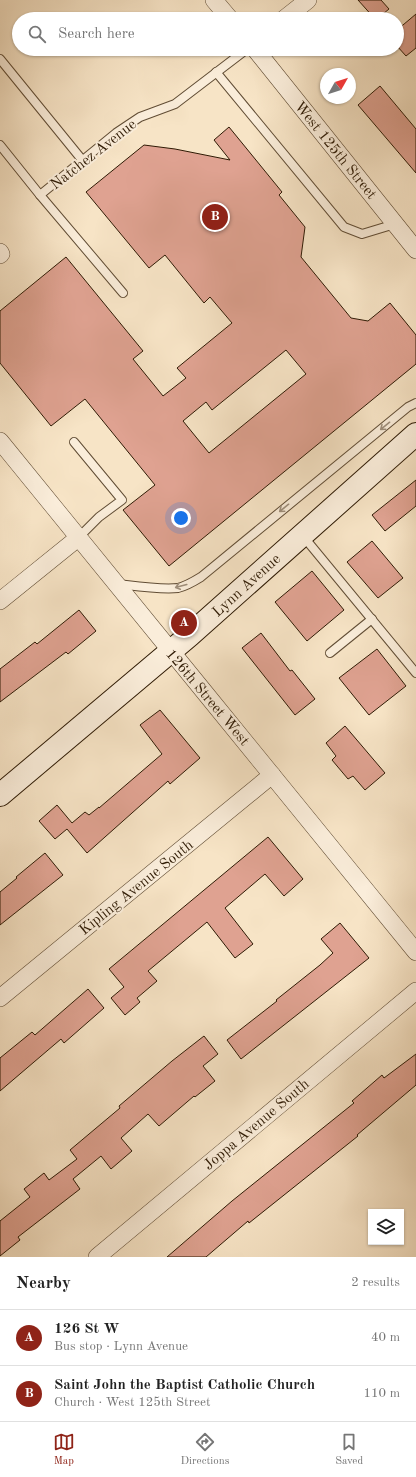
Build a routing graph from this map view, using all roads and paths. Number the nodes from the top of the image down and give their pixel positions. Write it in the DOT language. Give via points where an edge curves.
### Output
graph roads {
  1 [pos="214,0"];
  2 [pos="308,0"];
  3 [pos="224,12"];
  4 [pos="293,12"];
  5 [pos="237,56"];
  6 [pos="261,56"];
  7 [pos="0,59"];
  8 [pos="216,72"];
  9 [pos="0,145"];
  10 [pos="83,161"];
  11 [pos="40,195"];
  12 [pos="395,224"];
  13 [pos="416,250"];
  14 [pos="123,293"];
  15 [pos="416,403"];
  16 [pos="416,434"];
  17 [pos="0,441"];
  18 [pos="74,442"];
  19 [pos="302,535"];
  20 [pos="78,538"];
  21 [pos="115,584"];
  22 [pos="0,602"];
  23 [pos="372,619"];
  24 [pos="169,651"];
  25 [pos="330,653"];
  26 [pos="416,673"];
  27 [pos="272,775"];
  28 [pos="0,795"];
  29 [pos="416,952"];
  30 [pos="416,991"];
  31 [pos="0,998"];
  32 [pos="97,1257"];
  1 -- 3 [label="street"];
  2 -- 4 [label="street"];
  5 -- 8 [label="lane, Natchez Avenue"];
  6 -- 12 [label="street, West 125th Street"];
  7 -- 10 [label="lane"];
  8 -- 10 [label="lane, Natchez Avenue" via="175,104 140,117 116,133"];
  8 -- 12 [label="lane" via="344,227 362,234"];
  9 -- 11 [label="lane"];
  10 -- 11 [label="lane, Natchez Avenue"];
  11 -- 14 [label="lane"];
  12 -- 13 [label="street, West 125th Street"];
  15 -- 21 [label="lane, one-way" via="193,582 173,588"];
  16 -- 19 [label="main road, Lynn Avenue"];
  17 -- 20 [label="street, 126th Street West"];
  18 -- 20 [label="lane" via="122,500"];
  19 -- 23 [label="lane"];
  19 -- 24 [label="main road, Lynn Avenue"];
  20 -- 21 [label="street, 126th Street West"];
  20 -- 22 [label="street"];
  21 -- 24 [label="street, 126th Street West"];
  23 -- 25 [label="lane"];
  23 -- 26 [label="lane"];
  24 -- 27 [label="street, 126th Street West"];
  24 -- 28 [label="main road, Lynn Avenue"];
  27 -- 29 [label="street, 126th Street West"];
  27 -- 31 [label="street, Kipling Avenue South"];
  30 -- 32 [label="street, Joppa Avenue South"];
}
